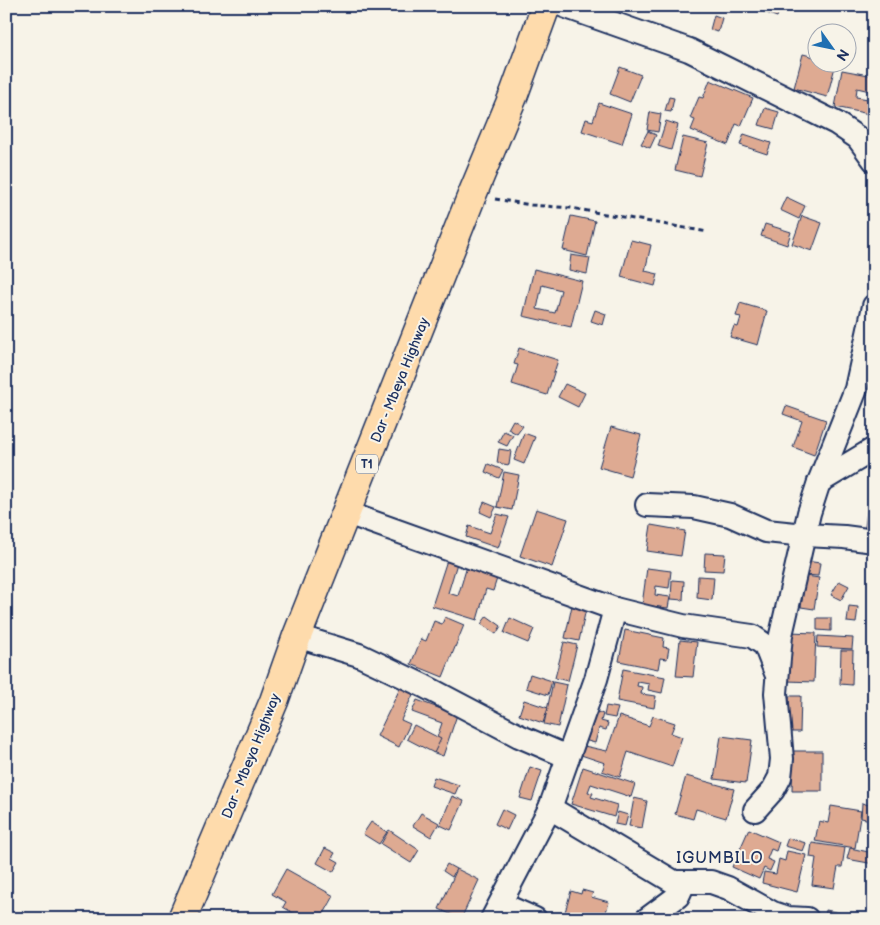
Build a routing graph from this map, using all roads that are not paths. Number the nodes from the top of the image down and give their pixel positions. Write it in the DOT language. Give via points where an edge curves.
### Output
graph roads {
  1 [pos="546,6"];
  2 [pos="564,6"];
  3 [pos="871,147"];
  4 [pos="874,306"];
  5 [pos="874,449"];
  6 [pos="819,482"];
  7 [pos="646,505"];
  8 [pos="347,513"];
  9 [pos="805,536"];
  10 [pos="874,542"];
  11 [pos="615,609"];
  12 [pos="297,636"];
  13 [pos="777,676"];
  14 [pos="568,757"];
  15 [pos="550,808"];
  16 [pos="755,810"];
  17 [pos="684,883"];
  18 [pos="496,911"];
  19 [pos="182,919"];
  20 [pos="535,919"];
  21 [pos="647,919"];
  22 [pos="808,919"];
  1 -- 8 [label="highway, Dar - Mbeya Highway / T1"];
  2 -- 3 [label="street" via="689,50 836,123"];
  4 -- 6 [label="street" via="856,390"];
  5 -- 6 [label="street"];
  6 -- 9 [label="street"];
  7 -- 9 [label="street" via="694,507 730,515 766,531"];
  8 -- 11 [label="street"];
  8 -- 12 [label="highway, Dar - Mbeya Highway / T1"];
  9 -- 10 [label="street" via="821,534"];
  9 -- 13 [label="street" via="781,635"];
  11 -- 13 [label="street" via="683,626 752,636 765,645"];
  11 -- 14 [label="street" via="596,679"];
  12 -- 14 [label="street" via="358,655 519,736"];
  12 -- 19 [label="highway, Dar - Mbeya Highway / T1" via="274,701"];
  13 -- 16 [label="street" via="782,759 780,777"];
  14 -- 15 [label="street"];
  15 -- 17 [label="street" via="661,876"];
  15 -- 18 [label="street"];
  17 -- 21 [label="street" via="678,896"];
  17 -- 22 [label="street" via="712,882 773,913"];
  18 -- 20 [label="street"];
}
